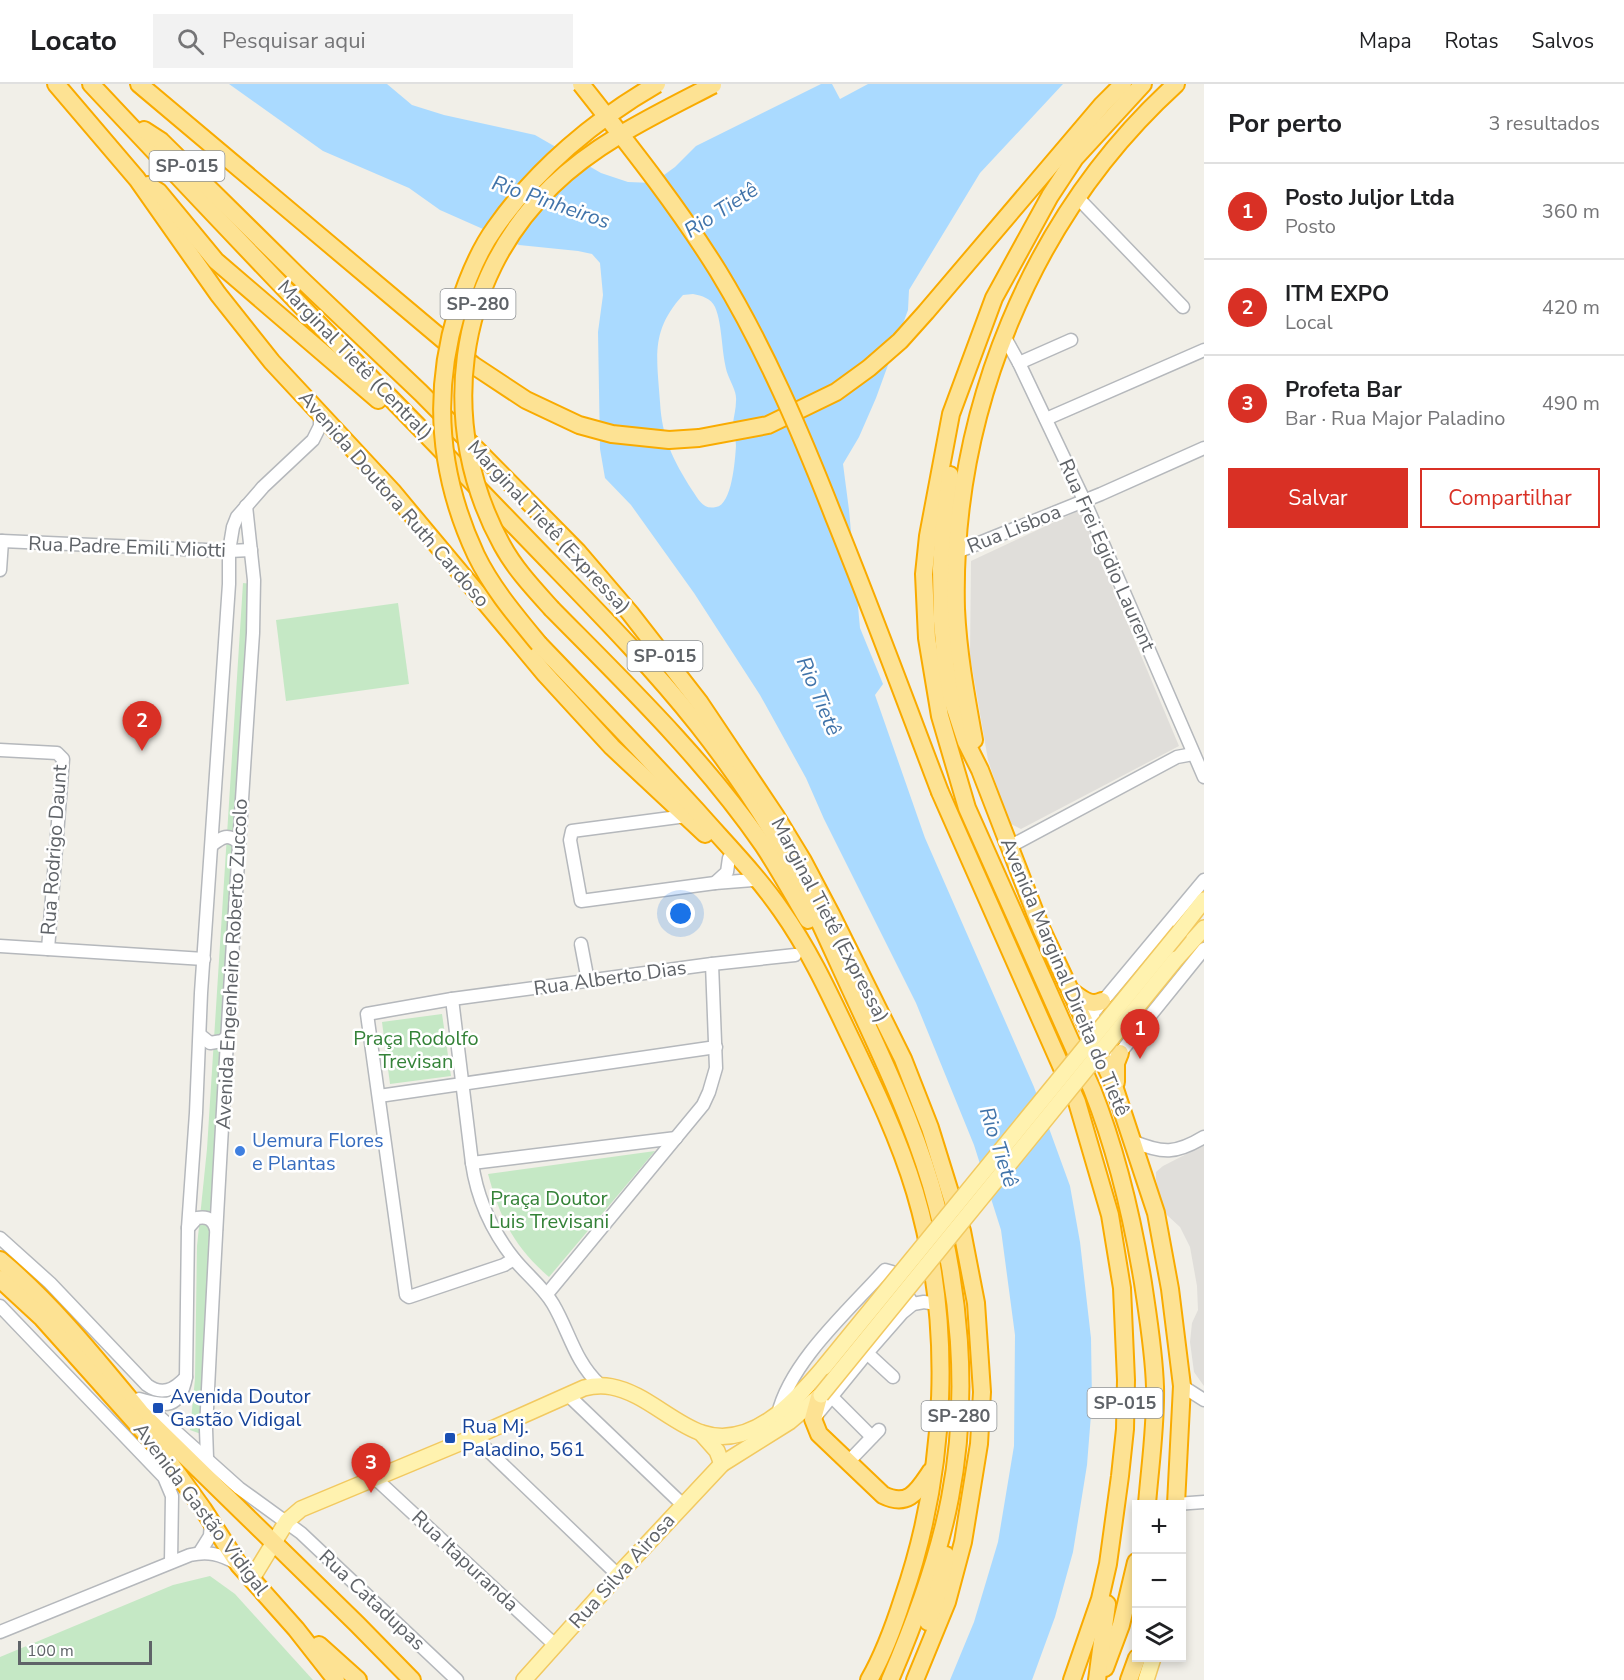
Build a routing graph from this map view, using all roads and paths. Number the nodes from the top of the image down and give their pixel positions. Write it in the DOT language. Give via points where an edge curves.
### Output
graph roads {
  1 [pos="56,84"];
  2 [pos="91,84"];
  3 [pos="139,84"];
  4 [pos="581,84"];
  5 [pos="657,84"];
  6 [pos="714,84"];
  7 [pos="1123,84"];
  8 [pos="1143,84"];
  9 [pos="1176,84"];
  10 [pos="128,122"];
  11 [pos="137,179"];
  12 [pos="1077,197"];
  13 [pos="1183,306"];
  14 [pos="1004,336"];
  15 [pos="1071,340"];
  16 [pos="1204,350"];
  17 [pos="1019,363"];
  18 [pos="968,371"];
  19 [pos="320,413"];
  20 [pos="1046,419"];
  21 [pos="343,437"];
  22 [pos="1204,448"];
  23 [pos="304,450"];
  24 [pos="1084,500"];
  25 [pos="246,506"];
  26 [pos="1,541"];
  27 [pos="536,548"];
  28 [pos="252,550"];
  29 [pos="229,551"];
  30 [pos="957,552"];
  31 [pos="0,570"];
  32 [pos="254,580"];
  33 [pos="229,584"];
  34 [pos="552,609"];
  35 [pos="0,750"];
  36 [pos="1193,754"];
  37 [pos="980,770"];
  38 [pos="1204,777"];
  39 [pos="659,791"];
  40 [pos="686,816"];
  41 [pos="653,819"];
  42 [pos="239,843"];
  43 [pos="212,845"];
  44 [pos="1009,847"];
  45 [pos="729,858"];
  46 [pos="1204,880"];
  47 [pos="715,883"];
  48 [pos="758,883"];
  49 [pos="1204,900"];
  50 [pos="1204,928"];
  51 [pos="581,944"];
  52 [pos="0,946"];
  53 [pos="831,948"];
  54 [pos="1204,949"];
  55 [pos="48,950"];
  56 [pos="795,956"];
  57 [pos="204,959"];
  58 [pos="712,964"];
  59 [pos="588,981"];
  60 [pos="1071,991"];
  61 [pos="452,999"];
  62 [pos="1102,1001"];
  63 [pos="200,1035"];
  64 [pos="227,1037"];
  65 [pos="716,1047"];
  66 [pos="1120,1053"];
  67 [pos="463,1083"];
  68 [pos="1117,1092"];
  69 [pos="379,1096"];
  70 [pos="1204,1137"];
  71 [pos="676,1138"];
  72 [pos="1132,1141"];
  73 [pos="472,1163"];
  74 [pos="188,1228"];
  75 [pos="216,1229"];
  76 [pos="0,1238"];
  77 [pos="514,1259"];
  78 [pos="0,1260"];
  79 [pos="0,1279"];
  80 [pos="547,1294"];
  81 [pos="913,1304"];
  82 [pos="936,1304"];
  83 [pos="0,1306"];
  84 [pos="957,1334"];
  85 [pos="867,1353"];
  86 [pos="186,1377"];
  87 [pos="893,1377"];
  88 [pos="111,1381"];
  89 [pos="590,1382"];
  90 [pos="1182,1386"];
  91 [pos="568,1395"];
  92 [pos="824,1396"];
  93 [pos="140,1399"];
  94 [pos="1204,1400"];
  95 [pos="778,1414"];
  96 [pos="813,1419"];
  97 [pos="701,1433"];
  98 [pos="474,1437"];
  99 [pos="765,1437"];
  100 [pos="853,1457"];
  101 [pos="207,1458"];
  102 [pos="722,1464"];
  103 [pos="934,1468"];
  104 [pos="376,1479"];
  105 [pos="1117,1495"];
  106 [pos="950,1498"];
  107 [pos="1147,1500"];
  108 [pos="1176,1500"];
  109 [pos="1204,1502"];
  110 [pos="1186,1503"];
  111 [pos="683,1505"];
  112 [pos="287,1521"];
  113 [pos="211,1522"];
  114 [pos="172,1540"];
  115 [pos="275,1544"];
  116 [pos="195,1553"];
  117 [pos="171,1562"];
  118 [pos="239,1564"];
  119 [pos="618,1575"];
  120 [pos="251,1580"];
  121 [pos="1132,1581"];
  122 [pos="296,1629"];
  123 [pos="0,1632"];
  124 [pos="555,1645"];
  125 [pos="924,1660"];
  126 [pos="1136,1662"];
  127 [pos="1152,1662"];
  128 [pos="877,1672"];
  129 [pos="336,1680"];
  130 [pos="358,1680"];
  131 [pos="412,1680"];
  132 [pos="457,1680"];
  133 [pos="524,1680"];
  134 [pos="869,1680"];
  135 [pos="890,1680"];
  136 [pos="915,1680"];
  137 [pos="1072,1680"];
  138 [pos="1098,1680"];
  139 [pos="1129,1680"];
  140 [pos="1146,1680"];
  1 -- 11 [label="highway, Avenida Doutora Ruth Cardoso"];
  2 -- 10 [label="highway, Marginal Tietê (Expressa) / SP-015"];
  3 -- 7 [label="highway" via="473,365 526,400 579,425 612,434 669,440 731,434 768,424 836,392 869,368 926,312"];
  4 -- 105 [label="highway, SP-015, bridge" via="686,223 718,272 774,377 806,446 940,792 1084,1123 1110,1215 1122,1288 1125,1429"];
  5 -- 48 [label="highway, bridge" via="627,102 555,159 513,204 479,255 465,285 443,368 441,401 446,461 458,508 477,556 497,591 539,644 751,869"];
  6 -- 34 [label="highway, SP-280, bridge" via="609,142 550,187 496,258 481,294 463,367 462,406 469,456 502,544"];
  8 -- 18 [label="highway" via="1075,158 1050,196 994,298"];
  9 -- 12 [label="highway" via="1108,154"];
  10 -- 27 [label="highway, Marginal Tietê (Central)"];
  10 -- 125 [label="highway, Marginal Tietê (Expressa) / SP-015" via="161,141 421,393 577,551 700,703 803,861 903,1059 930,1128 962,1231 976,1303 982,1400 979,1444 956,1572"];
  11 -- 19 [label="highway, Avenida Doutora Ruth Cardoso" via="242,326"];
  11 -- 27 [label="highway" via="159,192 216,261 430,446 519,543"];
  12 -- 13 [label="street"];
  12 -- 14 [label="highway" via="1034,269"];
  14 -- 17 [label="street, Rua Frei Egidio Laurent"];
  14 -- 30 [label="highway" via="973,441"];
  15 -- 17 [label="street"];
  16 -- 20 [label="street"];
  17 -- 20 [label="street, Rua Frei Egidio Laurent"];
  18 -- 37 [label="highway" via="947,494 942,621 951,696"];
  18 -- 107 [label="highway" via="947,432 924,574 927,638 939,716 967,808 1106,1124 1124,1184 1146,1298 1155,1387"];
  19 -- 21 [label="highway, Avenida Doutora Ruth Cardoso"];
  19 -- 23 [label="street, Avenida Engenheiro Roberto Zuccolo" via="318,432"];
  20 -- 24 [label="street, Rua Frei Egidio Laurent"];
  21 -- 23 [label="street, Avenida Engenheiro Roberto Zuccolo" via="328,436"];
  21 -- 39 [label="highway, Avenida Doutora Ruth Cardoso" via="521,647 612,747"];
  22 -- 24 [label="street, Rua Lisboa"];
  23 -- 25 [label="street, Avenida Engenheiro Roberto Zuccolo"];
  24 -- 30 [label="street, Rua Lisboa"];
  24 -- 36 [label="street, Rua Frei Egidio Laurent"];
  25 -- 28 [label="street, Avenida Engenheiro Roberto Zuccolo"];
  25 -- 29 [label="street, Avenida Engenheiro Roberto Zuccolo" via="233,527"];
  26 -- 29 [label="street, Rua Padre Emili Miotti"];
  26 -- 31 [label="street"];
  27 -- 53 [label="highway, Marginal Tietê (Central)" via="637,655 722,758 792,867"];
  28 -- 29 [label="street, Rua Padre Emili Miotti"];
  28 -- 32 [label="street, Avenida Engenheiro Roberto Zuccolo"];
  29 -- 33 [label="street, Avenida Engenheiro Roberto Zuccolo"];
  30 -- 37 [label="highway" via="960,657"];
  32 -- 33 [label="street" via="238,577"];
  32 -- 42 [label="street, Avenida Engenheiro Roberto Zuccolo"];
  33 -- 43 [label="street, Avenida Engenheiro Roberto Zuccolo"];
  34 -- 53 [label="highway, SP-015" via="721,789 763,846 814,930"];
  35 -- 55 [label="street, Rua Rodrigo Daunt" via="57,753 63,759"];
  36 -- 38 [label="street, Rua Frei Egidio Laurent"];
  36 -- 44 [label="street" via="1177,757"];
  37 -- 44 [label="highway, Avenida Marginal Direita do Tietê"];
  39 -- 40 [label="highway, Avenida Doutora Ruth Cardoso"];
  39 -- 41 [label="street" via="659,808"];
  40 -- 41 [label="street"];
  40 -- 45 [label="highway, Avenida Doutora Ruth Cardoso"];
  41 -- 47 [label="street" via="570,832 582,902"];
  42 -- 43 [label="street" via="227,836"];
  42 -- 64 [label="street, Avenida Engenheiro Roberto Zuccolo"];
  43 -- 57 [label="street, Avenida Engenheiro Roberto Zuccolo"];
  44 -- 60 [label="highway, Avenida Marginal Direita do Tietê"];
  45 -- 47 [label="street" via="727,872"];
  45 -- 48 [label="highway, Avenida Doutora Ruth Cardoso"];
  46 -- 62 [label="street"];
  47 -- 48 [label="street"];
  48 -- 82 [label="highway" via="810,953 895,1133 923,1223"];
  49 -- 95 [label="main road, bridge" via="824,1367"];
  50 -- 92 [label="main road, bridge"];
  51 -- 59 [label="street"];
  52 -- 55 [label="street"];
  53 -- 84 [label="highway, Marginal Tietê (Central) / SP-015" via="889,1073 930,1180 948,1261"];
  54 -- 66 [label="street"];
  55 -- 57 [label="street"];
  56 -- 58 [label="street, Rua Alberto Dias"];
  57 -- 63 [label="street, Avenida Engenheiro Roberto Zuccolo"];
  58 -- 59 [label="street, Rua Alberto Dias"];
  58 -- 65 [label="street"];
  59 -- 61 [label="street, Rua Alberto Dias"];
  60 -- 62 [label="highway" via="1092,1004"];
  60 -- 68 [label="highway, Avenida Marginal Direita do Tietê"];
  61 -- 67 [label="street"];
  61 -- 69 [label="street, Rua Alberto Dias" via="368,1014"];
  62 -- 66 [label="street" via="1093,1013 1093,1023 1108,1047"];
  63 -- 64 [label="street" via="216,1043"];
  63 -- 74 [label="street, Avenida Engenheiro Roberto Zuccolo"];
  64 -- 75 [label="street, Avenida Engenheiro Roberto Zuccolo"];
  65 -- 67 [label="street"];
  65 -- 71 [label="street" via="716,1068 709,1092 693,1120"];
  66 -- 68 [label="highway" via="1116,1063"];
  67 -- 69 [label="street"];
  67 -- 73 [label="street"];
  68 -- 72 [label="highway, Avenida Marginal Direita do Tietê"];
  69 -- 77 [label="street" via="406,1295 427,1292"];
  70 -- 72 [label="street" via="1170,1151"];
  71 -- 73 [label="street"];
  71 -- 80 [label="street"];
  72 -- 90 [label="highway, Avenida Marginal Direita do Tietê" via="1156,1213"];
  73 -- 77 [label="street" via="481,1201"];
  74 -- 75 [label="street" via="203,1217 209,1218"];
  74 -- 86 [label="street, Avenida Engenheiro Roberto Zuccolo"];
  75 -- 101 [label="street, Avenida Engenheiro Roberto Zuccolo"];
  76 -- 86 [label="street, Avenida Gastão Vidigal" via="50,1282 147,1385 167,1390"];
  77 -- 80 [label="street"];
  78 -- 88 [label="highway" via="36,1293"];
  79 -- 88 [label="highway"];
  80 -- 89 [label="street"];
  81 -- 82 [label="street"];
  81 -- 85 [label="street"];
  81 -- 95 [label="street" via="892,1272 885,1270 805,1360 785,1390"];
  82 -- 103 [label="highway" via="940,1370"];
  83 -- 114 [label="street, Avenida Gastão Vidigal" via="164,1477 172,1496"];
  84 -- 106 [label="highway, SP-280" via="961,1375"];
  85 -- 87 [label="street"];
  85 -- 92 [label="street"];
  86 -- 93 [label="street, Avenida Engenheiro Roberto Zuccolo" via="181,1396 171,1404"];
  88 -- 93 [label="street, Avenida Gastão Vidigal"];
  88 -- 113 [label="highway, Avenida Gastão Vidigal"];
  88 -- 115 [label="highway, Avenida Gastão Vidigal"];
  89 -- 91 [label="main road"];
  89 -- 97 [label="main road" via="624,1390"];
  90 -- 94 [label="street"];
  90 -- 108 [label="highway, Avenida Marginal Direita do Tietê"];
  91 -- 98 [label="main road"];
  91 -- 111 [label="street"];
  92 -- 96 [label="highway"];
  92 -- 99 [label="main road"];
  92 -- 100 [label="street" via="875,1434"];
  93 -- 101 [label="street, Avenida Gastão Vidigal"];
  95 -- 97 [label="main road" via="731,1436"];
  96 -- 99 [label="main road"];
  96 -- 103 [label="highway" via="823,1440 889,1498 912,1496"];
  97 -- 102 [label="main road" via="717,1451"];
  98 -- 104 [label="main road"];
  98 -- 119 [label="street"];
  99 -- 102 [label="main road, Rua Silva Airosa"];
  101 -- 112 [label="street, Avenida Gastão Vidigal" via="254,1500"];
  102 -- 111 [label="main road, Rua Silva Airosa"];
  103 -- 128 [label="highway" via="917,1554"];
  104 -- 112 [label="main road" via="311,1504"];
  104 -- 124 [label="street, Rua Itapuranda"];
  105 -- 137 [label="highway, SP-015" via="1100,1599"];
  105 -- 138 [label="highway" via="1120,1523"];
  106 -- 125 [label="highway" via="954,1522 924,1635"];
  106 -- 135 [label="highway" via="923,1597"];
  109 -- 110 [label="street"];
  111 -- 119 [label="main road, Rua Silva Airosa"];
  112 -- 115 [label="main road"];
  112 -- 132 [label="street, Rua Catadupas"];
  113 -- 116 [label="street" via="210,1536"];
  113 -- 118 [label="highway, Avenida Gastão Vidigal"];
  114 -- 116 [label="street, Avenida Gastão Vidigal"];
  114 -- 117 [label="street, Avenida Gastão Vidigal"];
  115 -- 120 [label="main road"];
  115 -- 131 [label="highway"];
  116 -- 117 [label="street"];
  116 -- 118 [label="street" via="223,1556"];
  117 -- 123 [label="street"];
  118 -- 120 [label="highway, Avenida Gastão Vidigal"];
  119 -- 124 [label="main road, Rua Silva Airosa"];
  120 -- 122 [label="highway, Avenida Gastão Vidigal"];
  121 -- 138 [label="highway" via="1121,1624"];
  122 -- 129 [label="highway"];
  122 -- 130 [label="highway"];
  124 -- 133 [label="main road, Rua Silva Airosa"];
  125 -- 136 [label="highway, SP-015"];
  126 -- 139 [label="highway"];
  127 -- 140 [label="main road"];
  128 -- 134 [label="highway"];
}
